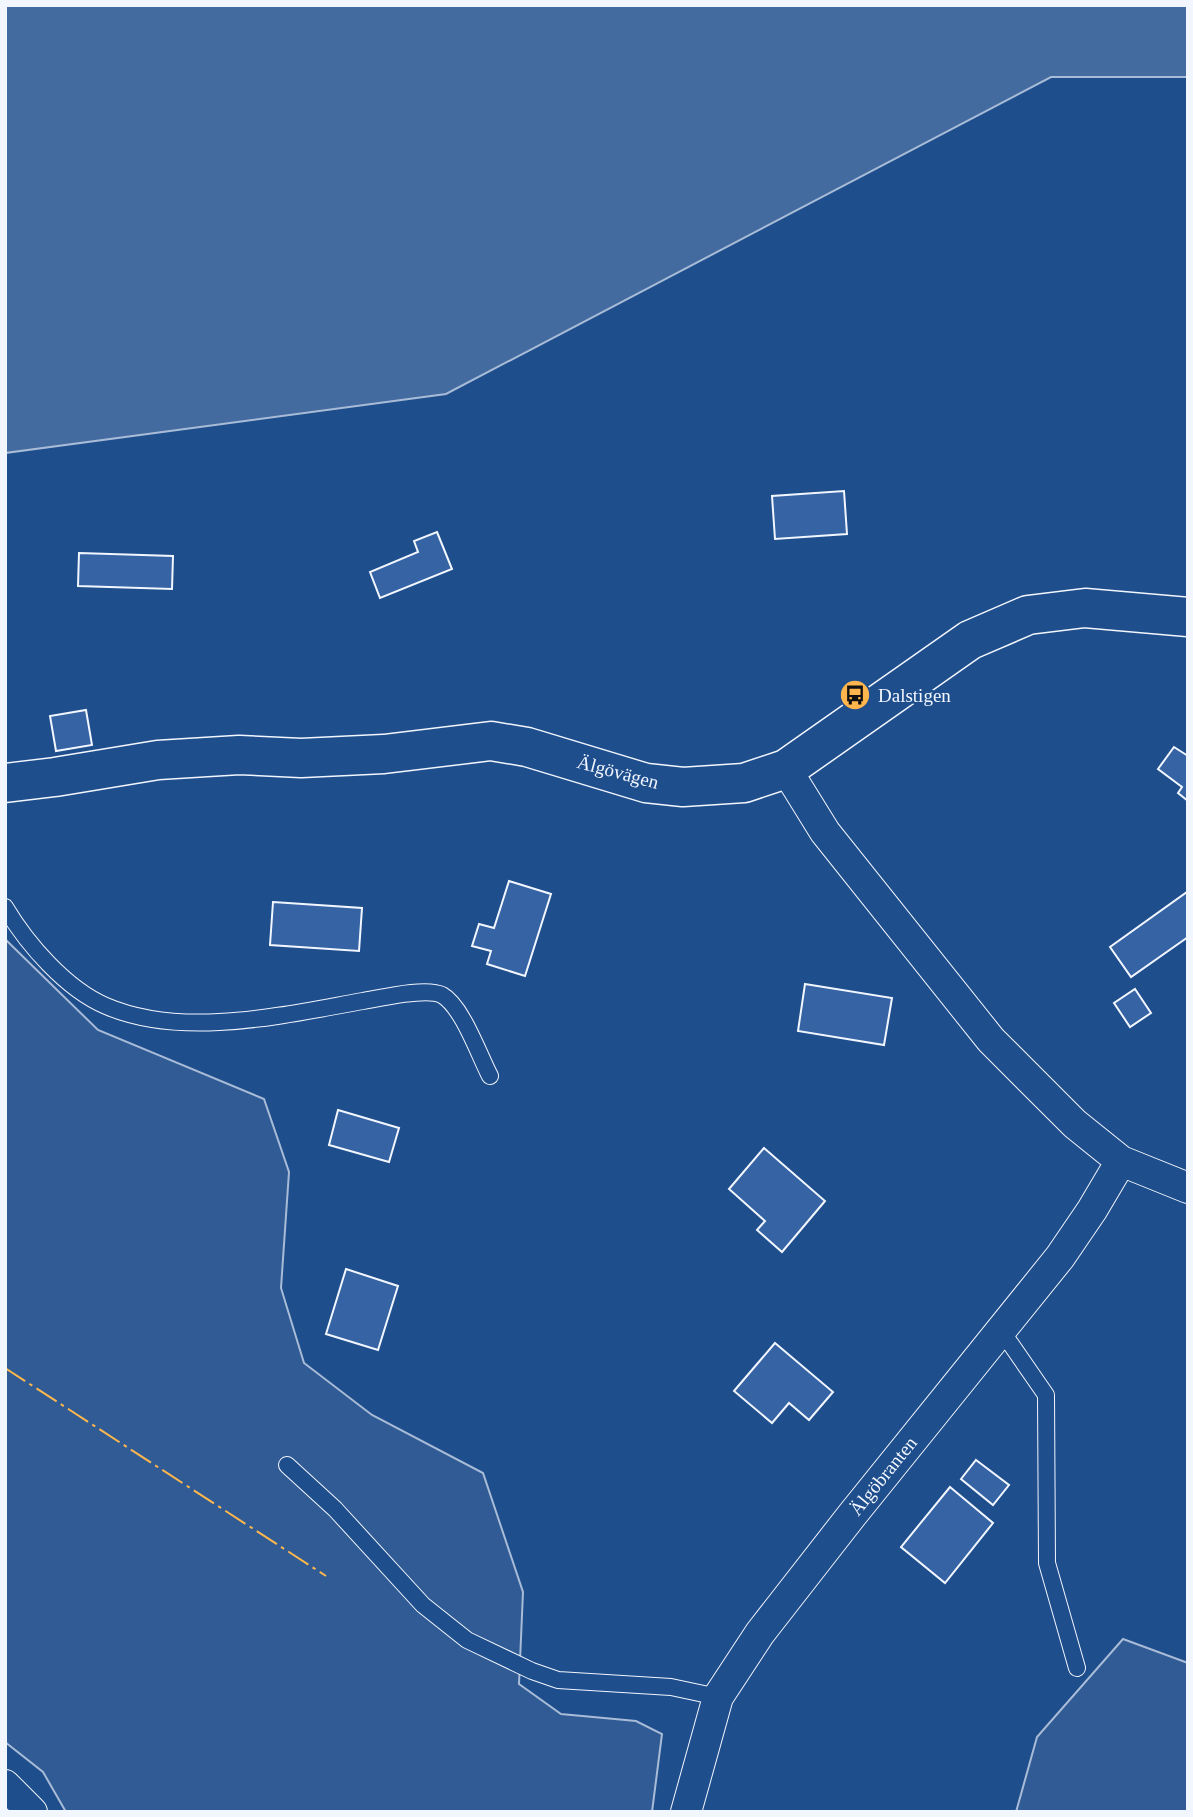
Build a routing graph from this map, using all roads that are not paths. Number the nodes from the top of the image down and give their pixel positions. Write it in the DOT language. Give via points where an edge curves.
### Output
graph roads {
  1 [pos="1188,617"];
  2 [pos="786,769"];
  3 [pos="5,783"];
  4 [pos="5,907"];
  5 [pos="490,1076"];
  6 [pos="1121,1161"];
  7 [pos="1188,1188"];
  8 [pos="1001,1330"];
  9 [pos="287,1465"];
  10 [pos="1077,1668"];
  11 [pos="718,1697"];
  12 [pos="5,1785"];
  13 [pos="32,1812"];
  14 [pos="686,1812"];
  1 -- 2 [label="street, Älgövägen" via="1085,608 1028,615 970,640"];
  2 -- 3 [label="street, Älgövägen" via="744,783 682,787 646,783 527,747 491,741 356,755 158,760"];
  2 -- 6 [label="street" via="825,832 991,1040 1075,1124"];
  4 -- 5 [label="lane" via="26,938 75,988 106,1006 141,1016 206,1023 389,996 440,994 454,1005"];
  6 -- 7 [label="street"];
  6 -- 8 [label="street, Älgöbranten" via="1060,1257"];
  8 -- 10 [label="lane" via="1046,1395 1046,1563"];
  8 -- 11 [label="street, Älgöbranten" via="768,1622"];
  9 -- 11 [label="lane" via="335,1509 423,1605 467,1640 558,1680 671,1687"];
  11 -- 14 [label="street, Älgöbranten"];
  12 -- 13 [label="street"];
}
